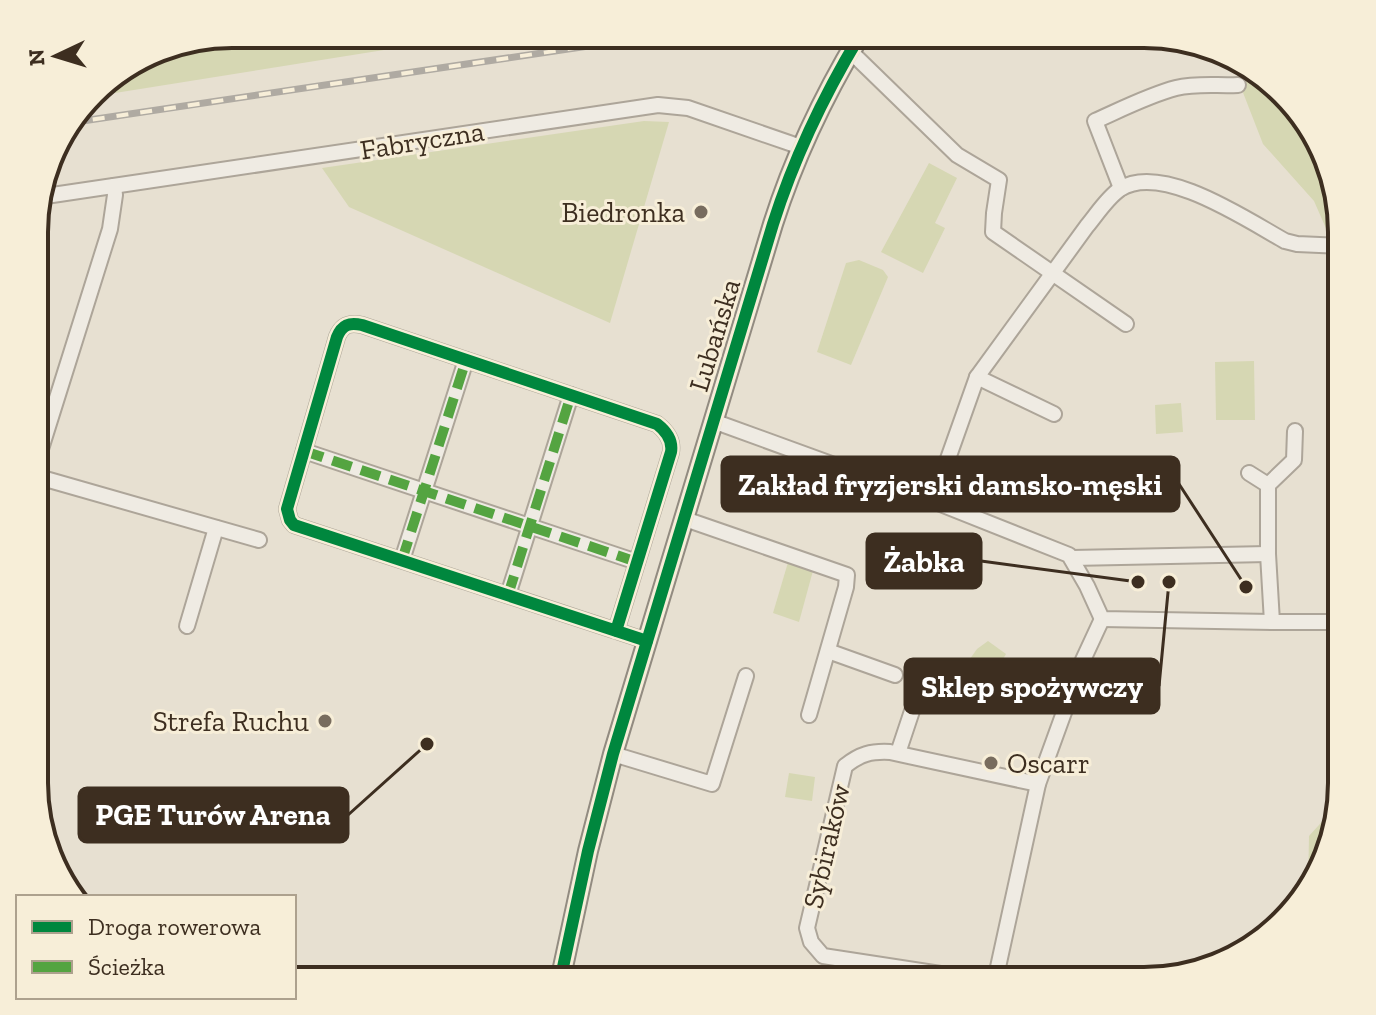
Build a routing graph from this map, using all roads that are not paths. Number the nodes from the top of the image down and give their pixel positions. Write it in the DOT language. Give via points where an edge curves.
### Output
graph roads {
  1 [pos="852,48"];
  2 [pos="858,48"];
  3 [pos="1238,85"];
  4 [pos="801,147"];
  5 [pos="114,186"];
  6 [pos="1121,188"];
  7 [pos="52,195"];
  8 [pos="1328,245"];
  9 [pos="1053,272"];
  10 [pos="1126,324"];
  11 [pos="466,360"];
  12 [pos="977,377"];
  13 [pos="571,395"];
  14 [pos="1054,414"];
  15 [pos="713,421"];
  16 [pos="48,427"];
  17 [pos="1295,431"];
  18 [pos="304,451"];
  19 [pos="1249,473"];
  20 [pos="48,480"];
  21 [pos="1268,485"];
  22 [pos="424,492"];
  23 [pos="933,501"];
  24 [pos="685,519"];
  25 [pos="529,527"];
  26 [pos="216,528"];
  27 [pos="259,540"];
  28 [pos="1268,554"];
  29 [pos="1072,558"];
  30 [pos="402,560"];
  31 [pos="637,562"];
  32 [pos="508,595"];
  33 [pos="1102,619"];
  34 [pos="1272,622"];
  35 [pos="1328,622"];
  36 [pos="187,626"];
  37 [pos="616,631"];
  38 [pos="647,641"];
  39 [pos="828,651"];
  40 [pos="895,675"];
  41 [pos="746,676"];
  42 [pos="918,693"];
  43 [pos="809,715"];
  44 [pos="898,753"];
  45 [pos="613,754"];
  46 [pos="1038,784"];
  47 [pos="563,967"];
  48 [pos="895,967"];
  49 [pos="998,967"];
  1 -- 4 [label="main road, Lubańska"];
  2 -- 9 [label="street" via="957,155 999,180 993,232"];
  3 -- 6 [label="street" via="1174,88 1095,121"];
  4 -- 5 [label="street, Fabryczna" via="688,108 658,105"];
  4 -- 15 [label="main road, Lubańska"];
  5 -- 7 [label="street, Fabryczna"];
  5 -- 16 [label="street" via="110,229"];
  6 -- 8 [label="street" via="1147,182 1174,185 1285,241"];
  6 -- 9 [label="street"];
  9 -- 10 [label="street"];
  9 -- 12 [label="street"];
  11 -- 13 [label="street"];
  11 -- 18 [label="street" via="350,323 337,337"];
  11 -- 22 [label="street"];
  12 -- 14 [label="street"];
  12 -- 23 [label="street"];
  13 -- 25 [label="street"];
  13 -- 31 [label="street" via="657,424 669,437 671,452"];
  15 -- 23 [label="street"];
  15 -- 24 [label="main road, Lubańska"];
  17 -- 21 [label="street" via="1294,460"];
  18 -- 22 [label="street"];
  18 -- 30 [label="street" via="287,509 290,520"];
  19 -- 21 [label="street"];
  20 -- 26 [label="street"];
  21 -- 28 [label="street"];
  22 -- 25 [label="street"];
  22 -- 30 [label="street"];
  23 -- 29 [label="street"];
  24 -- 38 [label="main road, Lubańska"];
  24 -- 39 [label="street" via="847,575"];
  25 -- 31 [label="street"];
  25 -- 32 [label="street"];
  26 -- 27 [label="street"];
  26 -- 36 [label="street"];
  28 -- 29 [label="street"];
  28 -- 34 [label="street"];
  29 -- 33 [label="street"];
  30 -- 32 [label="street"];
  31 -- 37 [label="street"];
  32 -- 37 [label="street"];
  33 -- 34 [label="street"];
  33 -- 46 [label="street"];
  34 -- 35 [label="street"];
  37 -- 38 [label="street"];
  38 -- 45 [label="main road, Lubańska"];
  39 -- 40 [label="street"];
  39 -- 43 [label="street"];
  41 -- 45 [label="street" via="712,784"];
  42 -- 44 [label="street"];
  44 -- 46 [label="street, Sybiraków"];
  44 -- 48 [label="street, Sybiraków" via="865,753 845,766 807,928 823,956"];
  45 -- 47 [label="main road, Lubańska"];
  46 -- 49 [label="street"];
}
